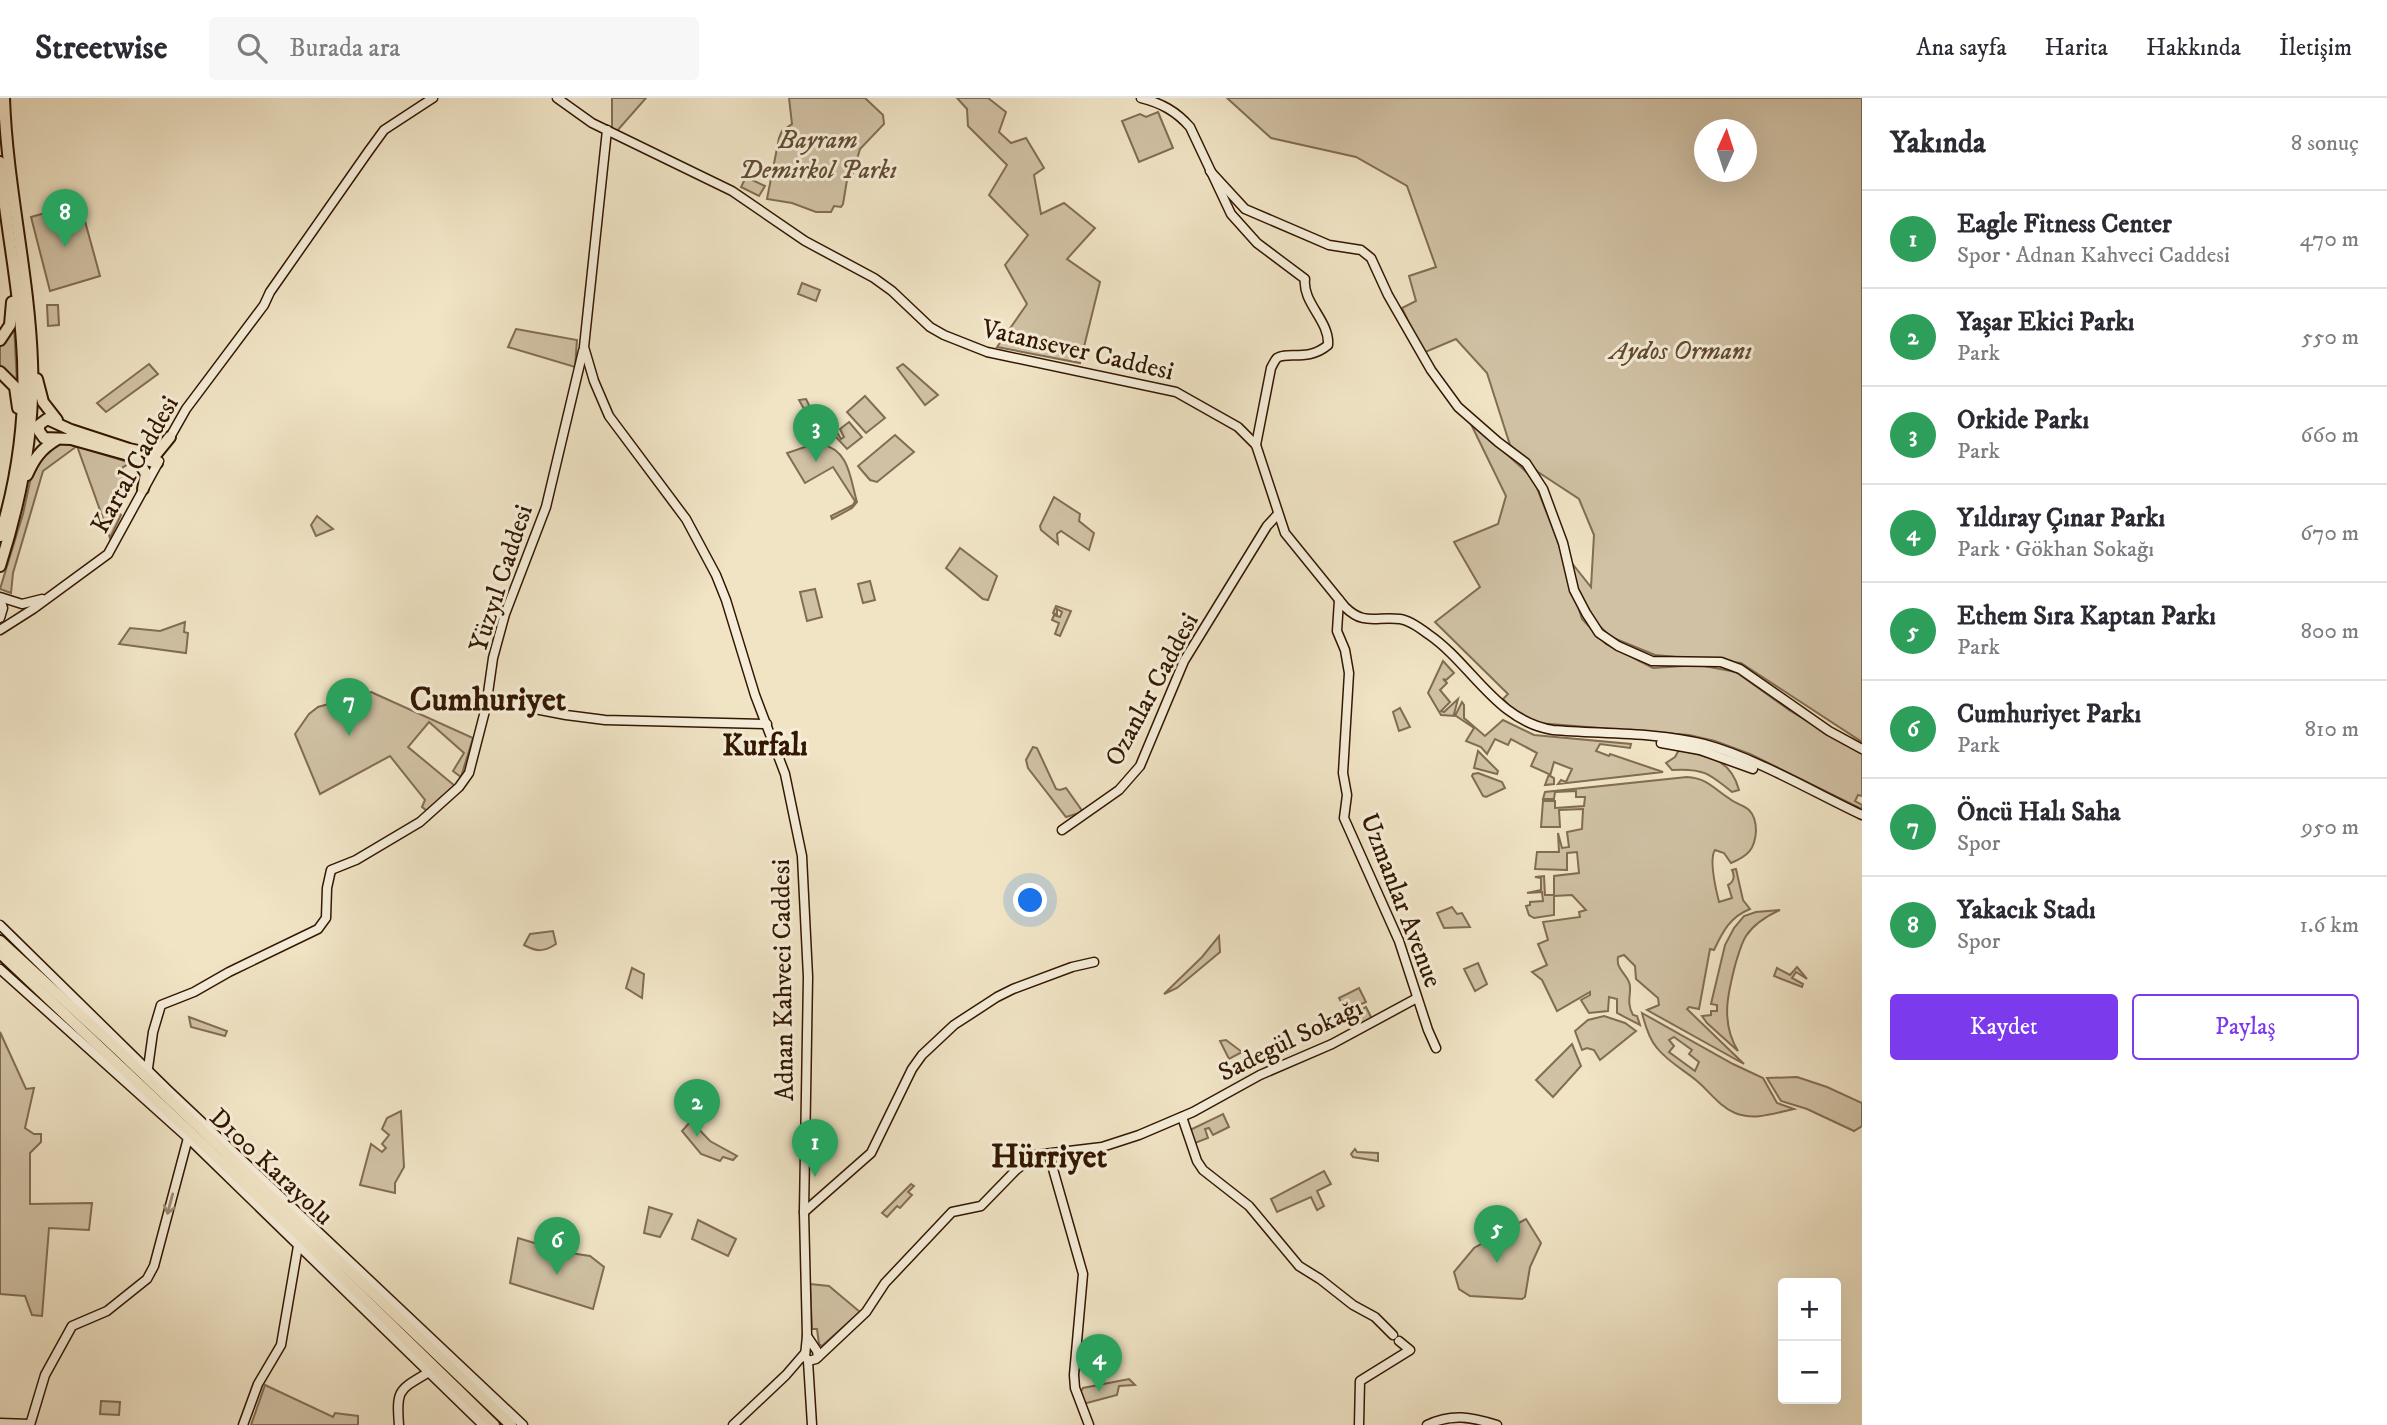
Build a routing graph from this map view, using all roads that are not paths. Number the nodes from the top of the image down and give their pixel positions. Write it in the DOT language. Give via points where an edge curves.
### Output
graph roads {
  1 [pos="4,98"];
  2 [pos="433,98"];
  3 [pos="557,98"];
  4 [pos="1141,98"];
  5 [pos="607,130"];
  6 [pos="0,162"];
  7 [pos="1,171"];
  8 [pos="1210,171"];
  9 [pos="15,214"];
  10 [pos="0,340"];
  11 [pos="584,347"];
  12 [pos="0,372"];
  13 [pos="66,434"];
  14 [pos="170,437"];
  15 [pos="1256,445"];
  16 [pos="124,455"];
  17 [pos="155,459"];
  18 [pos="143,489"];
  19 [pos="18,501"];
  20 [pos="1278,514"];
  21 [pos="0,536"];
  22 [pos="0,566"];
  23 [pos="48,597"];
  24 [pos="0,598"];
  25 [pos="1339,600"];
  26 [pos="0,618"];
  27 [pos="0,630"];
  28 [pos="488,700"];
  29 [pos="767,724"];
  30 [pos="1862,750"];
  31 [pos="1734,758"];
  32 [pos="1862,815"];
  33 [pos="1862,820"];
  34 [pos="1062,830"];
  35 [pos="0,926"];
  36 [pos="0,939"];
  37 [pos="0,953"];
  38 [pos="1094,962"];
  39 [pos="0,964"];
  40 [pos="0,970"];
  41 [pos="1417,998"];
  42 [pos="50,1002"];
  43 [pos="114,1046"];
  44 [pos="1436,1048"];
  45 [pos="148,1068"];
  46 [pos="168,1090"];
  47 [pos="167,1111"];
  48 [pos="1182,1117"];
  49 [pos="190,1141"];
  50 [pos="1049,1155"];
  51 [pos="804,1212"];
  52 [pos="298,1246"];
  53 [pos="811,1355"];
  54 [pos="467,1371"];
  55 [pos="429,1372"];
  56 [pos="494,1407"];
  57 [pos="0,1423"];
  58 [pos="30,1425"];
  59 [pos="243,1425"];
  60 [pos="399,1425"];
  61 [pos="483,1425"];
  62 [pos="494,1425"];
  63 [pos="511,1425"];
  64 [pos="523,1425"];
  65 [pos="733,1425"];
  66 [pos="812,1425"];
  67 [pos="1089,1425"];
  68 [pos="1359,1425"];
  69 [pos="1427,1425"];
  70 [pos="1497,1425"];
  1 -- 9 [label="highway"];
  2 -- 14 [label="street, Kartal Caddesi" via="384,130"];
  3 -- 5 [label="street, Vatansever Caddesi"];
  4 -- 8 [label="street" via="1162,105 1187,123"];
  5 -- 11 [label="street, Adnan Kahveci Caddesi"];
  5 -- 15 [label="street, Vatansever Caddesi" via="732,191 804,241 883,284 944,335 987,352 1176,392 1238,427"];
  6 -- 7 [label="highway"];
  7 -- 10 [label="highway" via="12,291 10,325"];
  7 -- 21 [label="highway" via="23,367 18,462"];
  8 -- 15 [label="street" via="1242,227 1305,279 1306,292 1328,335 1328,345 1316,354 1276,359"];
  8 -- 30 [label="street" via="1245,209 1329,245 1361,250 1371,258 1437,379 1458,407 1526,463 1542,489 1563,543 1574,590 1599,633 1652,661 1730,664"];
  9 -- 13 [label="highway" via="26,258 39,393"];
  9 -- 19 [label="highway" via="32,363 30,428"];
  11 -- 28 [label="street, Yüzyıl Caddesi" via="546,507 493,658"];
  11 -- 29 [label="street, Adnan Kahveci Caddesi" via="609,416 686,519 716,575"];
  12 -- 21 [label="highway" via="15,387 18,410"];
  13 -- 16 [label="highway"];
  13 -- 17 [label="highway"];
  13 -- 19 [label="highway" via="38,455"];
  14 -- 17 [label="highway"];
  15 -- 20 [label="street"];
  16 -- 17 [label="highway"];
  16 -- 18 [label="highway" via="145,469"];
  17 -- 18 [label="street, Kartal Caddesi"];
  18 -- 23 [label="street, Kartal Caddesi" via="109,552"];
  19 -- 22 [label="highway"];
  20 -- 25 [label="street" via="1291,542"];
  20 -- 34 [label="street, Ozanlar Caddesi" via="1184,661 1140,766 1119,790"];
  23 -- 24 [label="street" via="26,604"];
  23 -- 27 [label="street, Kartal Caddesi"];
  24 -- 26 [label="street"];
  25 -- 31 [label="street" via="1358,618 1407,621 1430,635 1510,714 1537,727 1681,740"];
  25 -- 41 [label="street, Uzmanlar Avenue" via="1337,631 1349,673 1345,818 1399,941"];
  28 -- 29 [label="street" via="605,720"];
  28 -- 45 [label="street, Yüzyıl Caddesi" via="469,773 459,787 421,822 331,870 326,918 318,929 161,1005"];
  29 -- 51 [label="street, Adnan Kahveci Caddesi" via="785,774 802,856 808,977"];
  31 -- 32 [label="street"];
  31 -- 33 [label="street"];
  35 -- 45 [label="street"];
  36 -- 43 [label="highway, D100 Karayolu"];
  37 -- 42 [label="highway, D100 Karayolu"];
  38 -- 51 [label="street" via="1013,989 954,1025 912,1069 871,1153"];
  39 -- 42 [label="highway"];
  40 -- 49 [label="street"];
  41 -- 44 [label="street, Uzmanlar Avenue"];
  41 -- 48 [label="street, Sadegül Sokağı"];
  42 -- 47 [label="highway, D100 Karayolu"];
  43 -- 46 [label="highway"];
  43 -- 56 [label="highway, D100 Karayolu"];
  45 -- 46 [label="street"];
  46 -- 54 [label="street"];
  47 -- 49 [label="highway"];
  47 -- 62 [label="highway, D100 Karayolu"];
  48 -- 50 [label="street, Sadegül Sokağı" via="1102,1147"];
  48 -- 68 [label="street" via="1203,1170 1249,1206 1299,1266 1375,1317 1410,1350 1360,1381"];
  49 -- 52 [label="street"];
  49 -- 58 [label="street, one-way" via="147,1279 107,1311 72,1326 45,1375"];
  50 -- 53 [label="street, Sadegül Sokağı" via="1035,1155 981,1206 952,1212 885,1283 866,1311 827,1348"];
  50 -- 67 [label="street" via="1083,1274 1074,1364 1075,1388"];
  51 -- 53 [label="street, Adnan Kahveci Caddesi"];
  52 -- 55 [label="street"];
  52 -- 59 [label="street" via="281,1345 258,1384"];
  53 -- 65 [label="street"];
  53 -- 66 [label="street"];
  54 -- 56 [label="highway"];
  54 -- 64 [label="street"];
  55 -- 60 [label="street" via="401,1389"];
  55 -- 61 [label="street"];
  56 -- 63 [label="highway, D100 Karayolu"];
  57 -- 58 [label="street"];
  69 -- 70 [label="street" via="1458,1416"];
}
